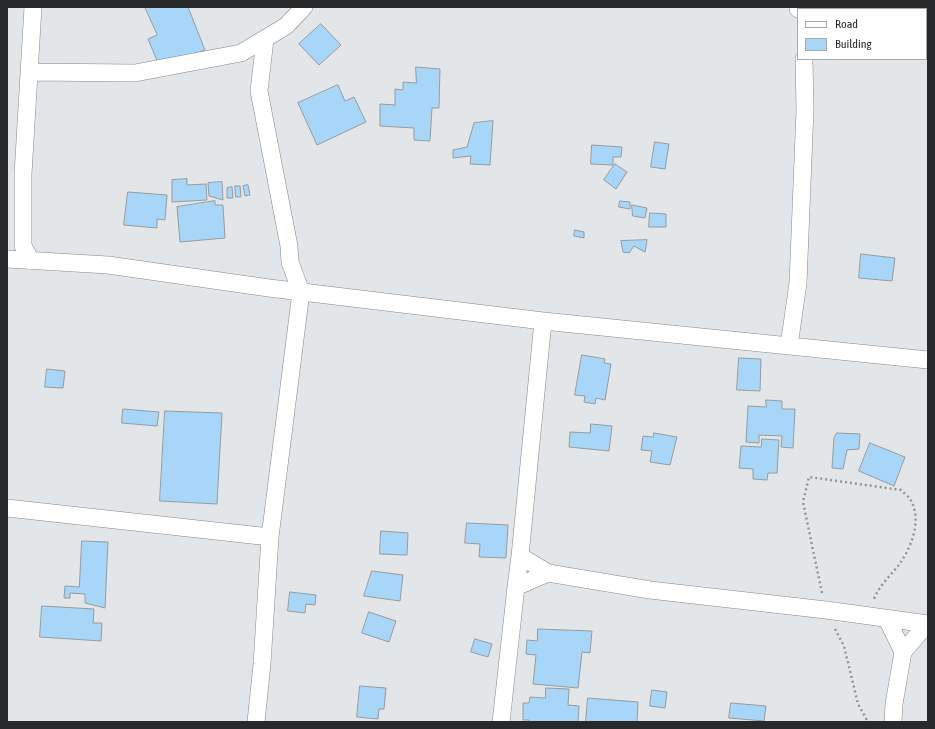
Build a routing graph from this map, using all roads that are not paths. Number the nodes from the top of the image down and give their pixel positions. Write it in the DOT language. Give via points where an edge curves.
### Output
graph roads {
  1 [pos="34,7"];
  2 [pos="304,7"];
  3 [pos="265,39"];
  4 [pos="804,60"];
  5 [pos="29,72"];
  6 [pos="7,258"];
  7 [pos="31,261"];
  8 [pos="290,262"];
  9 [pos="269,288"];
  10 [pos="301,292"];
  11 [pos="543,321"];
  12 [pos="789,346"];
  13 [pos="928,360"];
  14 [pos="7,508"];
  15 [pos="270,537"];
  16 [pos="520,556"];
  17 [pos="548,573"];
  18 [pos="516,587"];
  19 [pos="886,619"];
  20 [pos="927,624"];
  21 [pos="903,652"];
  22 [pos="256,722"];
  23 [pos="501,722"];
  24 [pos="893,722"];
  1 -- 5 [label="street"];
  2 -- 3 [label="street" via="286,26"];
  3 -- 5 [label="street" via="240,53 135,73"];
  3 -- 8 [label="street" via="259,91"];
  4 -- 12 [label="street" via="805,110 798,283"];
  5 -- 7 [label="street" via="23,174 23,246"];
  6 -- 7 [label="street"];
  7 -- 9 [label="street" via="108,265"];
  8 -- 9 [label="street"];
  8 -- 10 [label="street"];
  9 -- 10 [label="street"];
  10 -- 11 [label="street"];
  10 -- 15 [label="street"];
  11 -- 12 [label="street"];
  11 -- 16 [label="street"];
  12 -- 13 [label="street"];
  14 -- 15 [label="street"];
  15 -- 22 [label="street"];
  16 -- 17 [label="street"];
  16 -- 18 [label="street"];
  17 -- 18 [label="street"];
  17 -- 19 [label="street" via="650,590"];
  18 -- 23 [label="street"];
  19 -- 20 [label="street"];
  19 -- 21 [label="street"];
  20 -- 21 [label="street"];
  21 -- 24 [label="street"];
}
